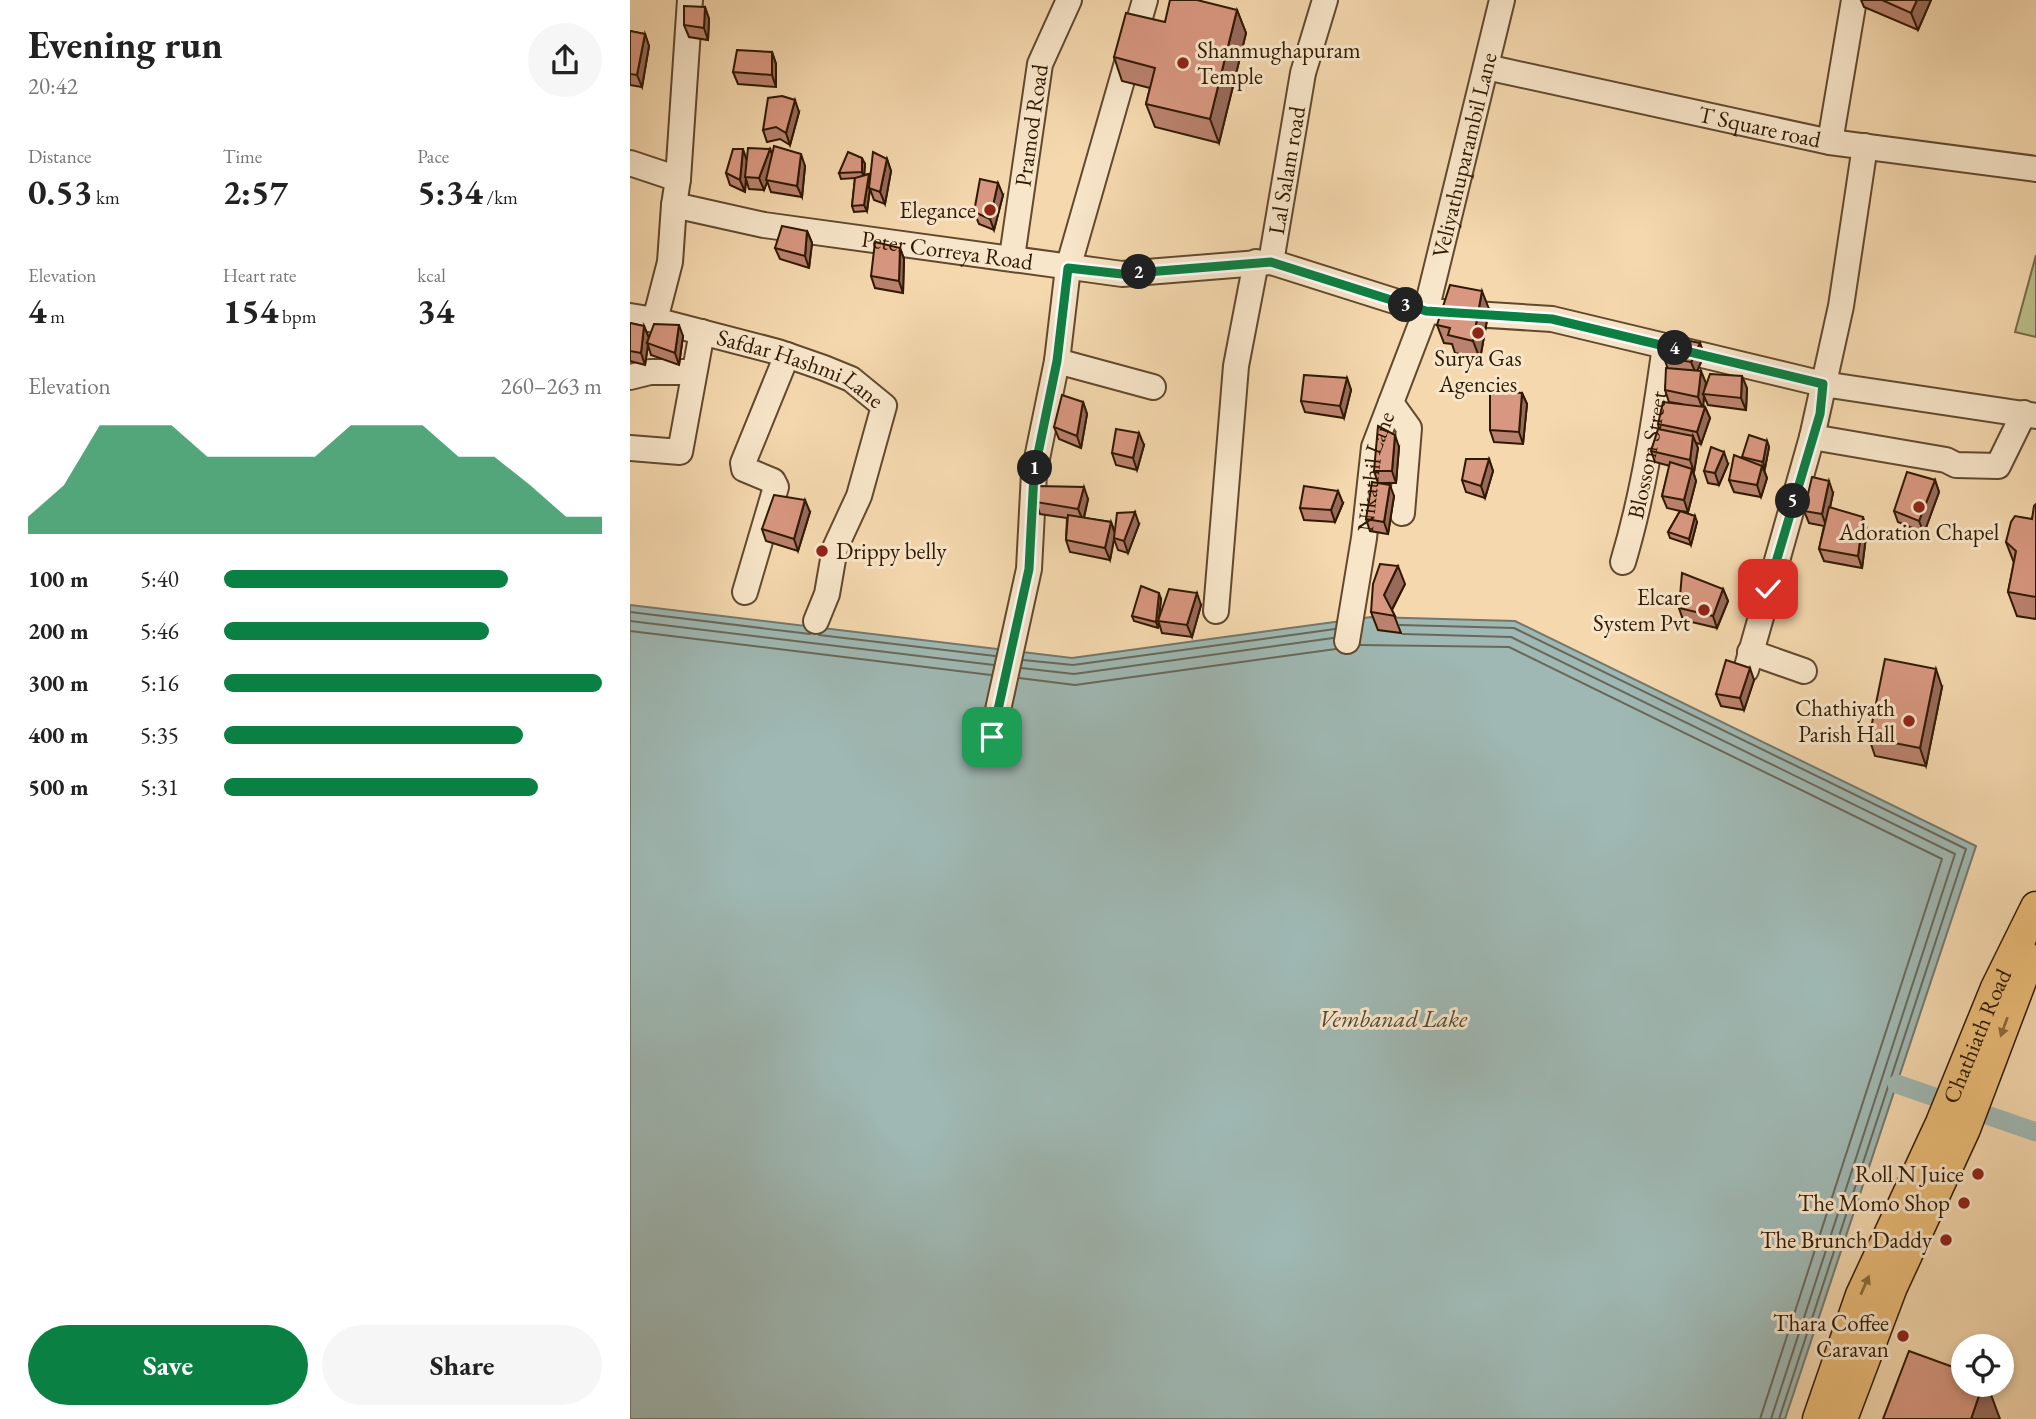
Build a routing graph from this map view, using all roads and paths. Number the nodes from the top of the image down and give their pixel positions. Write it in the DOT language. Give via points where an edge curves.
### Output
graph roads {
  1 [pos="690,0"];
  2 [pos="1069,0"];
  3 [pos="1145,0"];
  4 [pos="1325,0"];
  5 [pos="1502,0"];
  6 [pos="1854,0"];
  7 [pos="1486,67"];
  8 [pos="1830,142"];
  9 [pos="1865,146"];
  10 [pos="630,163"];
  11 [pos="2036,169"];
  12 [pos="678,179"];
  13 [pos="674,205"];
  14 [pos="1012,257"];
  15 [pos="1264,262"];
  16 [pos="1068,268"];
  17 [pos="1426,311"];
  18 [pos="630,316"];
  19 [pos="655,320"];
  20 [pos="702,332"];
  21 [pos="1665,346"];
  22 [pos="787,355"];
  23 [pos="1057,361"];
  24 [pos="694,372"];
  25 [pos="630,377"];
  26 [pos="1823,384"];
  27 [pos="1153,387"];
  28 [pos="1391,403"];
  29 [pos="2030,414"];
  30 [pos="1812,437"];
  31 [pos="630,448"];
  32 [pos="1402,513"];
  33 [pos="1623,562"];
  34 [pos="744,593"];
  35 [pos="1216,611"];
  36 [pos="816,621"];
  37 [pos="1347,641"];
  38 [pos="1804,671"];
  39 [pos="992,737"];
  40 [pos="2036,907"];
  41 [pos="1952,1141"];
  42 [pos="1818,1419"];
  43 [pos="1842,1419"];
  1 -- 12 [label="street"];
  2 -- 14 [label="street, Pramod Road" via="1040,64"];
  3 -- 16 [label="street"];
  4 -- 15 [label="street, Lal Salam road" via="1303,73"];
  5 -- 7 [label="street, Veliyathuparambil Lane"];
  6 -- 8 [label="street"];
  7 -- 8 [label="street, T Square road"];
  7 -- 17 [label="street, Veliyathuparambil Lane"];
  8 -- 9 [label="street, T Square road"];
  9 -- 11 [label="street, T Square road"];
  9 -- 26 [label="street" via="1841,306"];
  10 -- 12 [label="street"];
  12 -- 13 [label="street"];
  13 -- 14 [label="street, Peter Correya Road" via="764,225"];
  13 -- 19 [label="street" via="670,262"];
  14 -- 16 [label="street, Peter Correya Road"];
  15 -- 16 [label="street, Peter Correya Road" via="1122,274"];
  15 -- 17 [label="street, Peter Correya Road"];
  15 -- 35 [label="street, Lal Salam road" via="1236,366"];
  16 -- 23 [label="street"];
  17 -- 21 [label="street, Peter Correya Road" via="1552,319"];
  17 -- 28 [label="street, Nikathil Lane"];
  18 -- 19 [label="street, Safdar Hashmi Lane"];
  19 -- 20 [label="street, Safdar Hashmi Lane"];
  20 -- 22 [label="street, Safdar Hashmi Lane"];
  20 -- 24 [label="street"];
  21 -- 26 [label="street, Peter Correya Road"];
  21 -- 33 [label="street, Blossom Street" via="1656,415"];
  22 -- 34 [label="street" via="743,463 750,474 773,481 776,487"];
  22 -- 36 [label="street, Safdar Hashmi Lane" via="851,379 884,406 859,496 835,548 827,594"];
  23 -- 27 [label="street"];
  23 -- 39 [label="street" via="1034,473 1029,569"];
  24 -- 25 [label="street"];
  24 -- 31 [label="street" via="680,452"];
  26 -- 29 [label="street, Peter Correya Road"];
  26 -- 30 [label="street"];
  28 -- 32 [label="street" via="1409,428"];
  28 -- 37 [label="street, Nikathil Lane" via="1374,447"];
  29 -- 30 [label="street" via="1998,466 1956,465"];
  30 -- 38 [label="street" via="1748,661"];
  40 -- 41 [label="main road, Chathiath Road" via="2009,959 1984,1067"];
  42 -- 41 [label="main road, Chathiath Road, one-way" via="1861,1295"];
  41 -- 43 [label="main road, Chathiath Road"];
}
